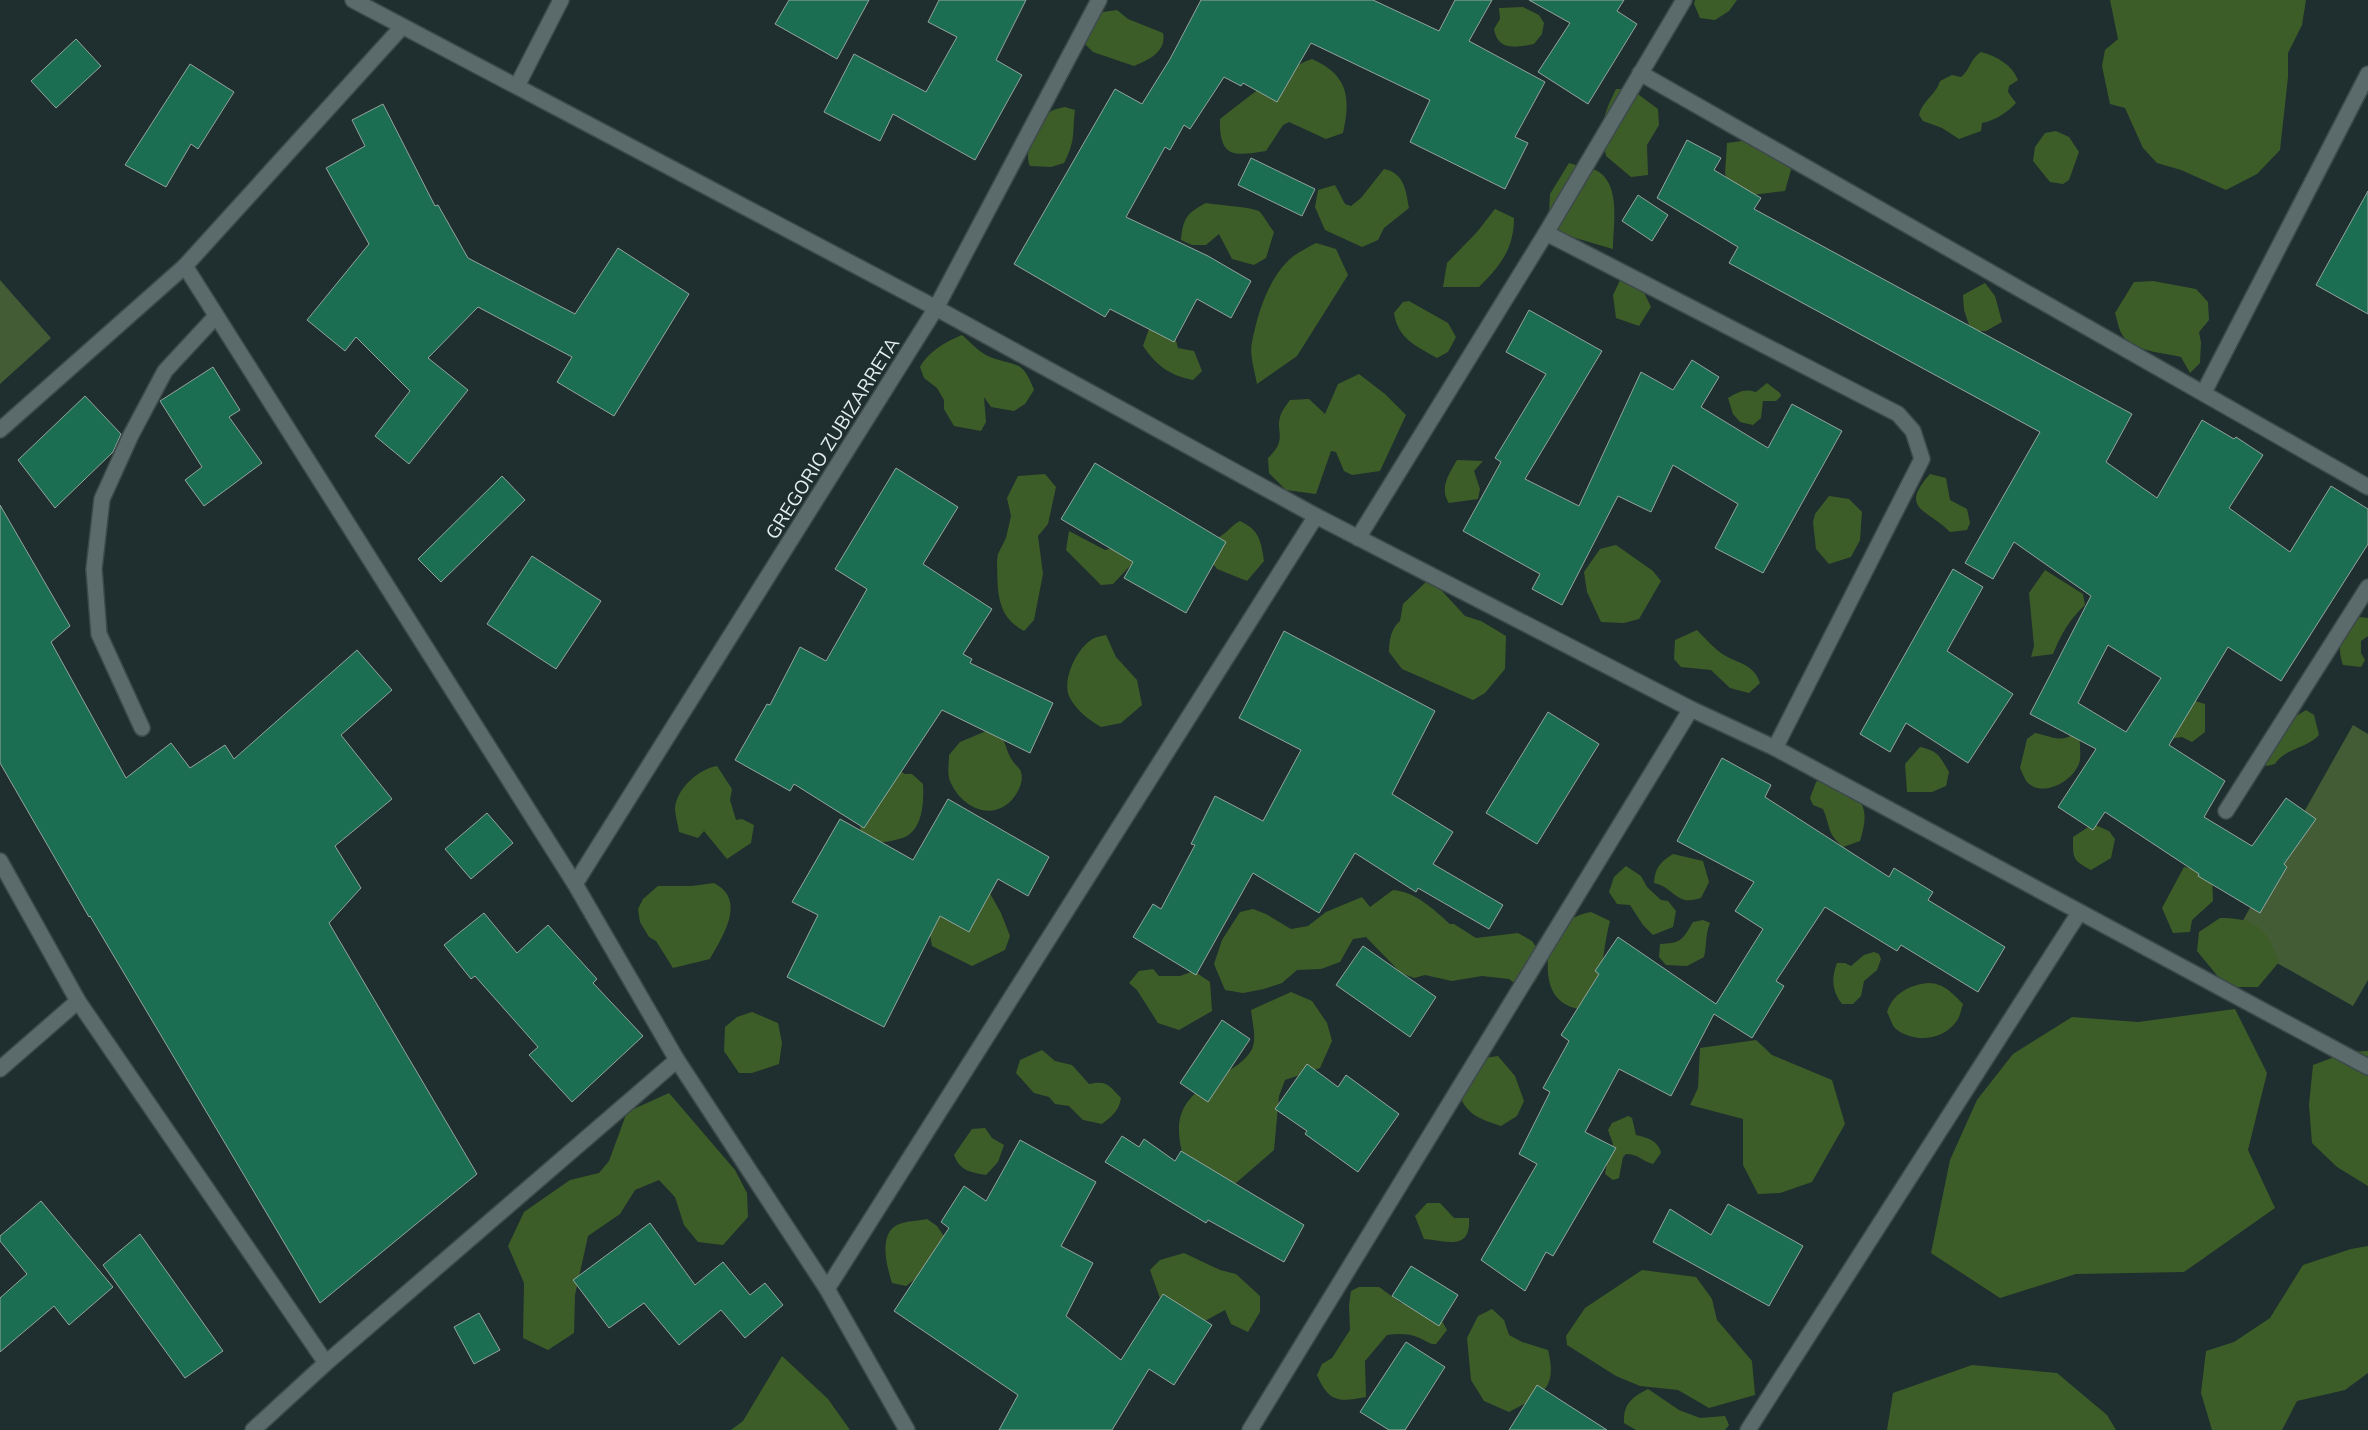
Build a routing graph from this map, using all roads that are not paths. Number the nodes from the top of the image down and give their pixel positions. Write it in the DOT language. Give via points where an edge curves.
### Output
graph roads {
  1 [pos="353,0"];
  2 [pos="561,0"];
  3 [pos="1100,0"];
  4 [pos="1684,0"];
  5 [pos="402,27"];
  6 [pos="1640,74"];
  7 [pos="2368,74"];
  8 [pos="517,86"];
  9 [pos="1546,233"];
  10 [pos="184,266"];
  11 [pos="936,308"];
  12 [pos="216,316"];
  13 [pos="2204,392"];
  14 [pos="0,430"];
  15 [pos="2368,487"];
  16 [pos="1316,516"];
  17 [pos="1358,538"];
  18 [pos="2368,587"];
  19 [pos="1691,710"];
  20 [pos="142,728"];
  21 [pos="1775,748"];
  22 [pos="2226,811"];
  23 [pos="0,861"];
  24 [pos="575,884"];
  25 [pos="2079,913"];
  26 [pos="78,1002"];
  27 [pos="677,1060"];
  28 [pos="2368,1068"];
  29 [pos="0,1069"];
  30 [pos="827,1289"];
  31 [pos="326,1363"];
  32 [pos="253,1430"];
  33 [pos="907,1430"];
  34 [pos="1251,1430"];
  35 [pos="1748,1430"];
  1 -- 5 [label="street"];
  2 -- 8 [label="street"];
  3 -- 11 [label="street, GREGORIO ZUBIZARRETA"];
  4 -- 6 [label="street"];
  5 -- 8 [label="street"];
  5 -- 10 [label="street"];
  6 -- 9 [label="street"];
  6 -- 13 [label="street"];
  7 -- 13 [label="street"];
  8 -- 11 [label="street"];
  9 -- 17 [label="street"];
  9 -- 21 [label="street" via="1898,414 1912,431 1922,459"];
  10 -- 12 [label="street"];
  10 -- 14 [label="street"];
  11 -- 16 [label="street"];
  11 -- 24 [label="street, GREGORIO ZUBIZARRETA"];
  12 -- 20 [label="street" via="165,371 102,499 94,569 99,634"];
  12 -- 24 [label="street"];
  13 -- 15 [label="street"];
  16 -- 17 [label="street"];
  16 -- 30 [label="street"];
  17 -- 19 [label="street"];
  18 -- 22 [label="street"];
  19 -- 21 [label="street"];
  19 -- 34 [label="street"];
  21 -- 25 [label="street"];
  23 -- 26 [label="street"];
  24 -- 27 [label="street"];
  25 -- 28 [label="street"];
  25 -- 35 [label="street"];
  26 -- 29 [label="street"];
  26 -- 31 [label="street"];
  27 -- 30 [label="street"];
  27 -- 31 [label="street"];
  30 -- 33 [label="street"];
  31 -- 32 [label="street"];
}
